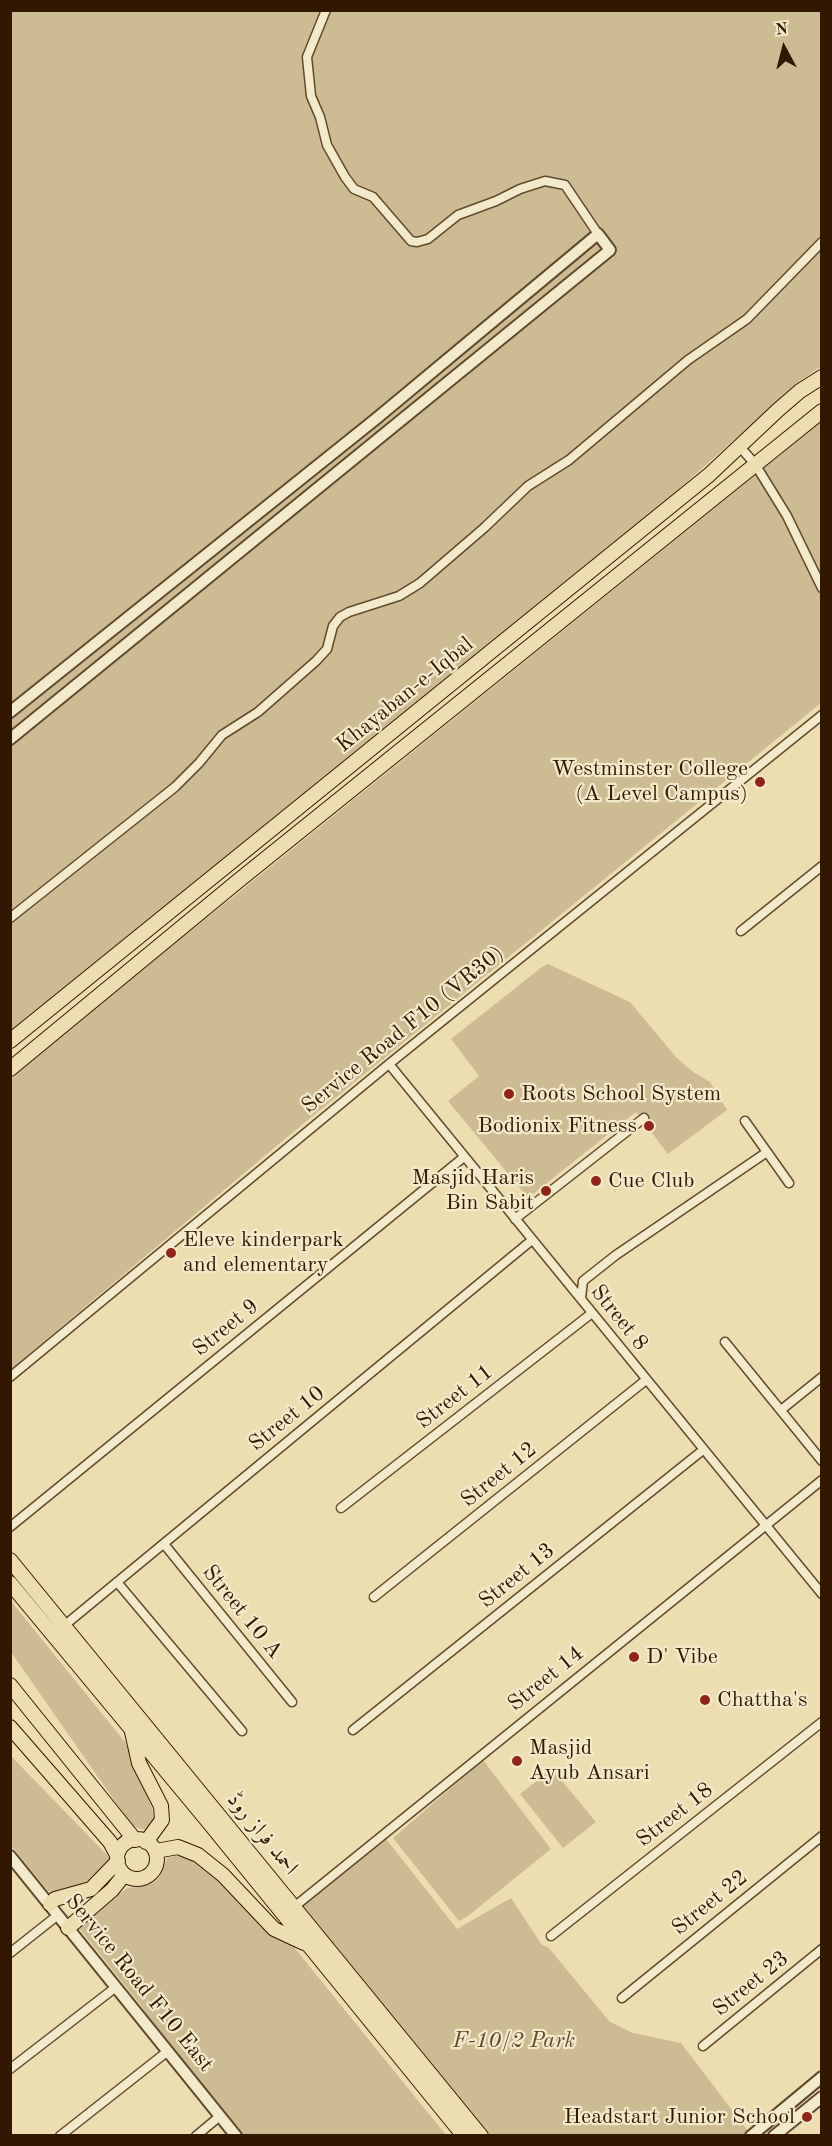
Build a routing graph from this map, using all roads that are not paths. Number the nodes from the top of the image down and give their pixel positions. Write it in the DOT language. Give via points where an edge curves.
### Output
graph roads {
  1 [pos="326,10"];
  2 [pos="598,234"];
  3 [pos="822,242"];
  4 [pos="822,377"];
  5 [pos="822,411"];
  6 [pos="740,447"];
  7 [pos="755,464"];
  8 [pos="822,588"];
  9 [pos="10,712"];
  10 [pos="822,715"];
  11 [pos="10,739"];
  12 [pos="822,866"];
  13 [pos="10,918"];
  14 [pos="741,931"];
  15 [pos="10,1041"];
  16 [pos="389,1064"];
  17 [pos="10,1069"];
  18 [pos="644,1118"];
  19 [pos="745,1121"];
  20 [pos="767,1152"];
  21 [pos="464,1157"];
  22 [pos="789,1183"];
  23 [pos="515,1219"];
  24 [pos="532,1240"];
  25 [pos="581,1299"];
  26 [pos="591,1313"];
  27 [pos="725,1342"];
  28 [pos="10,1377"];
  29 [pos="822,1377"];
  30 [pos="646,1380"];
  31 [pos="781,1410"];
  32 [pos="703,1450"];
  33 [pos="822,1461"];
  34 [pos="822,1480"];
  35 [pos="341,1508"];
  36 [pos="765,1525"];
  37 [pos="10,1527"];
  38 [pos="164,1544"];
  39 [pos="10,1560"];
  40 [pos="117,1582"];
  41 [pos="10,1583"];
  42 [pos="822,1594"];
  43 [pos="374,1597"];
  44 [pos="65,1624"];
  45 [pos="10,1684"];
  46 [pos="292,1702"];
  47 [pos="822,1722"];
  48 [pos="10,1728"];
  49 [pos="130,1728"];
  50 [pos="353,1730"];
  51 [pos="242,1731"];
  52 [pos="211,1814"];
  53 [pos="822,1836"];
  54 [pos="146,1844"];
  55 [pos="10,1856"];
  56 [pos="118,1858"];
  57 [pos="124,1875"];
  58 [pos="294,1906"];
  59 [pos="54,1909"];
  60 [pos="68,1928"];
  61 [pos="551,1936"];
  62 [pos="309,1945"];
  63 [pos="822,1949"];
  64 [pos="10,1953"];
  65 [pos="116,1987"];
  66 [pos="622,1998"];
  67 [pos="703,2046"];
  68 [pos="168,2051"];
  69 [pos="10,2069"];
  70 [pos="822,2078"];
  71 [pos="810,2087"];
  72 [pos="821,2097"];
  73 [pos="220,2116"];
  74 [pos="60,2136"];
  75 [pos="196,2136"];
  76 [pos="236,2136"];
  77 [pos="464,2136"];
  78 [pos="481,2136"];
  79 [pos="751,2136"];
  80 [pos="774,2136"];
  1 -- 2 [label="street" via="307,57 311,96 327,146 354,189 373,197 411,241 428,239 458,215 545,181 565,185"];
  2 -- 9 [label="street" via="377,418"];
  2 -- 11 [label="street" via="610,250"];
  3 -- 13 [label="street" via="747,319 688,360 576,454 528,486 420,583 399,596 340,617 333,626 327,649 316,661 258,712 222,735 175,788"];
  4 -- 6 [label="main road, Khayaban-e-Iqbal" via="785,404"];
  5 -- 7 [label="main road, Khayaban-e-Iqbal"];
  6 -- 7 [label="street"];
  6 -- 15 [label="main road, Khayaban-e-Iqbal"];
  7 -- 8 [label="street" via="787,516"];
  7 -- 17 [label="main road, Khayaban-e-Iqbal"];
  10 -- 16 [label="street, Service Road F10 (VR30)"];
  12 -- 14 [label="street"];
  16 -- 21 [label="street, Street 8"];
  16 -- 28 [label="street, Service Road F10 (VR30)"];
  18 -- 23 [label="street"];
  19 -- 20 [label="street"];
  20 -- 22 [label="street"];
  20 -- 25 [label="street" via="583,1281"];
  21 -- 23 [label="street, Street 8"];
  21 -- 37 [label="street, Street 9"];
  23 -- 24 [label="street, Street 8"];
  24 -- 25 [label="street, Street 8"];
  24 -- 38 [label="street, Street 10"];
  25 -- 26 [label="street, Street 8"];
  26 -- 30 [label="street, Street 8"];
  26 -- 35 [label="street, Street 11"];
  27 -- 31 [label="street"];
  29 -- 31 [label="street"];
  30 -- 32 [label="street, Street 8"];
  30 -- 43 [label="street, Street 12"];
  31 -- 33 [label="street"];
  32 -- 36 [label="street, Street 8"];
  32 -- 50 [label="street, Street 13"];
  34 -- 36 [label="street, Street 14"];
  36 -- 42 [label="street, Street 8"];
  36 -- 58 [label="street, Street 14"];
  38 -- 40 [label="street, Street 10"];
  38 -- 46 [label="street, Street 10 A"];
  39 -- 44 [label="main road, احمد فراز روڈ"];
  40 -- 44 [label="street, Street 10"];
  40 -- 51 [label="street"];
  41 -- 49 [label="main road, احمد فراز روڈ"];
  44 -- 52 [label="main road, احمد فراز روڈ"];
  45 -- 54 [label="main road"];
  47 -- 61 [label="street, Street 18"];
  48 -- 56 [label="main road" via="110,1842"];
  49 -- 52 [label="main road, احمد فراز روڈ"];
  49 -- 54 [label="main road" via="139,1763 161,1806 162,1820"];
  52 -- 58 [label="main road, احمد فراز روڈ"];
  52 -- 62 [label="main road, احمد فراز روڈ"];
  53 -- 66 [label="street, Street 22"];
  54 -- 56 [label="main road" via="131,1840 122,1846"];
  54 -- 57 [label="main road" via="158,1863 153,1873 134,1879"];
  54 -- 62 [label="main road" via="178,1847 198,1855 223,1875 274,1929"];
  55 -- 59 [label="street, Service Road F10 East"];
  56 -- 57 [label="main road"];
  56 -- 59 [label="main road" via="91,1889 55,1899"];
  57 -- 60 [label="main road"];
  58 -- 78 [label="main road, احمد فراز روڈ"];
  59 -- 60 [label="street, Service Road F10 East"];
  59 -- 64 [label="street"];
  60 -- 65 [label="street, Service Road F10 East"];
  62 -- 77 [label="main road, احمد فراز روڈ"];
  63 -- 67 [label="street, Street 23"];
  65 -- 68 [label="street, Service Road F10 East"];
  65 -- 69 [label="street"];
  68 -- 73 [label="street, Service Road F10 East"];
  68 -- 74 [label="street"];
  70 -- 71 [label="street"];
  71 -- 72 [label="street"];
  71 -- 79 [label="street"];
  72 -- 80 [label="street"];
  73 -- 75 [label="street"];
  73 -- 76 [label="street, Service Road F10 East"];
}
